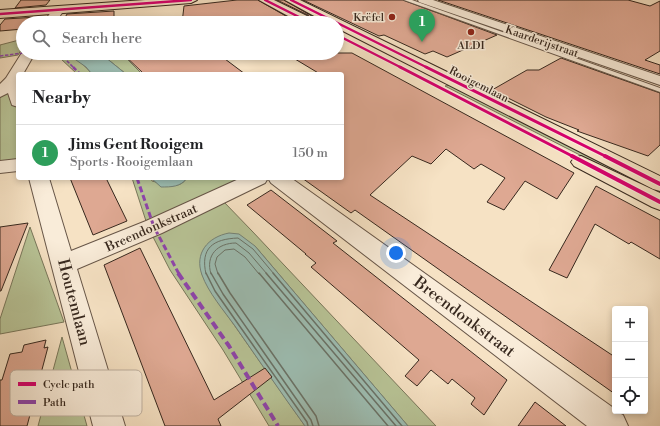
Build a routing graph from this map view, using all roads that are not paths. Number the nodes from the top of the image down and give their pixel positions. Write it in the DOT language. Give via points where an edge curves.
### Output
graph roads {
  1 [pos="128,0"];
  2 [pos="191,0"];
  3 [pos="265,0"];
  4 [pos="291,0"];
  5 [pos="407,0"];
  6 [pos="423,0"];
  7 [pos="59,8"];
  8 [pos="0,10"];
  9 [pos="0,14"];
  10 [pos="54,16"];
  11 [pos="297,16"];
  12 [pos="323,16"];
  13 [pos="344,26"];
  14 [pos="344,39"];
  15 [pos="24,60"];
  16 [pos="17,72"];
  17 [pos="16,74"];
  18 [pos="12,81"];
  19 [pos="660,81"];
  20 [pos="660,90"];
  21 [pos="0,92"];
  22 [pos="16,95"];
  23 [pos="16,165"];
  24 [pos="0,167"];
  25 [pos="40,180"];
  26 [pos="254,180"];
  27 [pos="281,180"];
  28 [pos="660,184"];
  29 [pos="660,202"];
  30 [pos="64,264"];
  31 [pos="93,370"];
  32 [pos="106,416"];
  33 [pos="109,426"];
  34 [pos="612,426"];
  1 -- 7 [label="main road"];
  2 -- 7 [label="main road"];
  3 -- 11 [label="main road"];
  4 -- 12 [label="main road, Rooigemlaan"];
  5 -- 20 [label="lane"];
  6 -- 19 [label="street, Kaarderijstraat"];
  7 -- 8 [label="main road"];
  7 -- 9 [label="main road"];
  7 -- 10 [label="street"];
  13 -- 28 [label="main road, Rooigemlaan"];
  14 -- 29 [label="main road, Rooigemlaan"];
  15 -- 16 [label="street"];
  17 -- 18 [label="street"];
  18 -- 21 [label="street"];
  18 -- 22 [label="street"];
  23 -- 24 [label="street"];
  25 -- 30 [label="street, Houtemlaan"];
  26 -- 30 [label="street, Breendonkstraat" via="154,227"];
  27 -- 34 [label="street, Breendonkstraat"];
  30 -- 31 [label="street, Houtemlaan"];
  32 -- 33 [label="street, Houtemlaan"];
}
